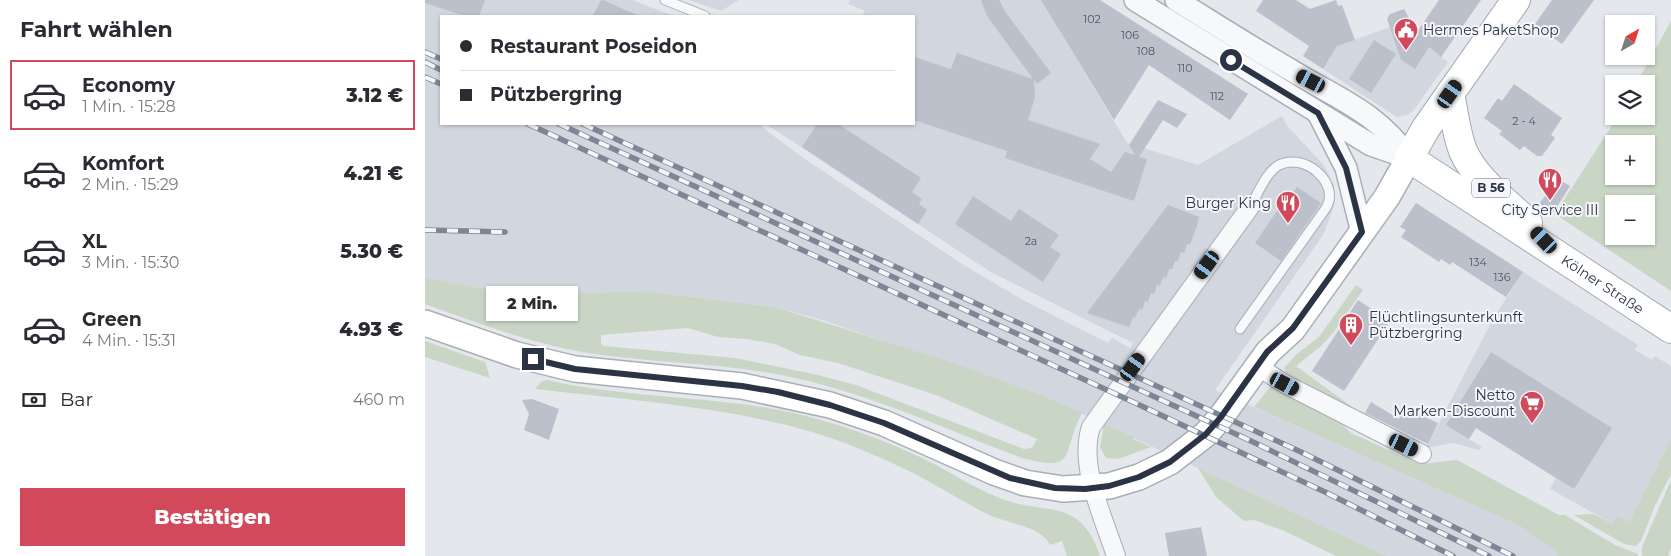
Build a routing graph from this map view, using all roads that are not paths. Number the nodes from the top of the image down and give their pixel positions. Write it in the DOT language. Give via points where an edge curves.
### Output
graph roads {
  1 [pos="665,0"];
  2 [pos="1135,0"];
  3 [pos="1176,0"];
  4 [pos="1516,0"];
  5 [pos="702,15"];
  6 [pos="1450,94"];
  7 [pos="1318,113"];
  8 [pos="1409,158"];
  9 [pos="1250,206"];
  10 [pos="1362,232"];
  11 [pos="1566,262"];
  12 [pos="425,323"];
  13 [pos="1240,328"];
  14 [pos="1671,329"];
  15 [pos="1257,366"];
  16 [pos="1422,454"];
  17 [pos="1094,488"];
  18 [pos="1116,556"];
  1 -- 5 [label="lane"];
  2 -- 7 [label="street, Kölner Straße"];
  3 -- 8 [label="street, Kölner Straße" via="1351,105 1395,137"];
  4 -- 6 [label="main road"];
  6 -- 8 [label="main road"];
  6 -- 11 [label="main road, B 56" via="1461,144 1471,164"];
  7 -- 8 [label="street, Kölner Straße" via="1371,145"];
  7 -- 10 [label="street" via="1346,168"];
  8 -- 10 [label="main road"];
  8 -- 11 [label="main road, Kölner Straße / B 56"];
  9 -- 13 [label="lane" via="1273,170 1289,162 1312,168 1327,183 1330,192 1330,202"];
  9 -- 17 [label="street" via="1093,422 1086,449"];
  10 -- 15 [label="main road" via="1293,328"];
  11 -- 14 [label="main road, Kölner Straße / B 56"];
  12 -- 17 [label="main road" via="517,355 575,369 742,386 804,398 884,423 1010,478 1055,488"];
  15 -- 16 [label="street" via="1285,384"];
  15 -- 17 [label="main road" via="1221,417 1189,449 1139,477"];
  17 -- 18 [label="street"];
}
